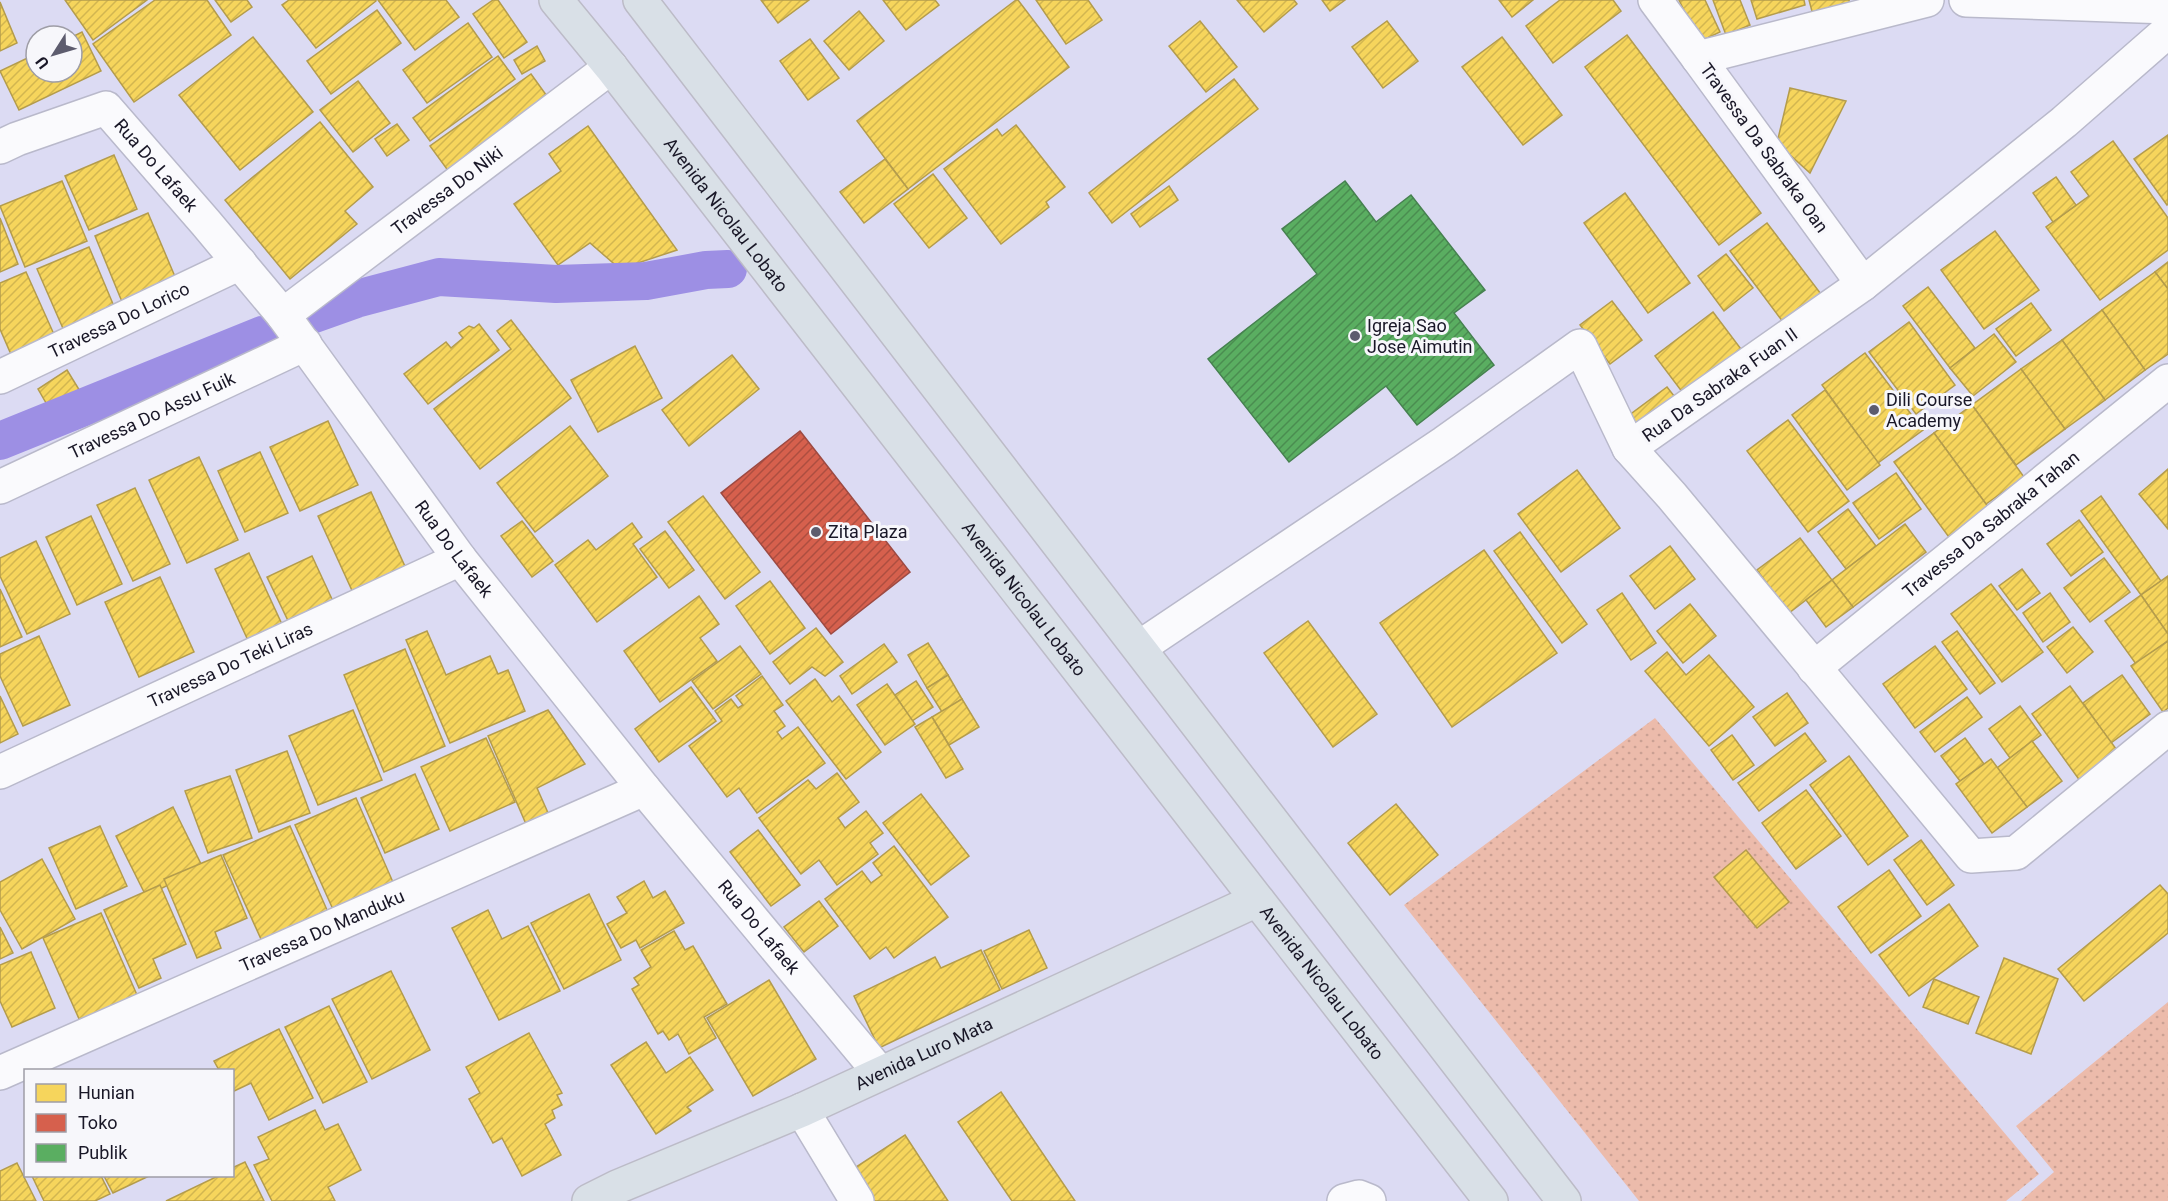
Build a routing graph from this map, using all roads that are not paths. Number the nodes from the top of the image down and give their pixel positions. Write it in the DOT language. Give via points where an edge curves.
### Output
graph roads {
  1 [pos="556,0"];
  2 [pos="640,0"];
  3 [pos="1655,0"];
  4 [pos="1927,0"];
  5 [pos="1966,0"];
  6 [pos="2168,7"];
  7 [pos="2168,32"];
  8 [pos="1698,58"];
  9 [pos="611,67"];
  10 [pos="0,147"];
  11 [pos="240,263"];
  12 [pos="1863,284"];
  13 [pos="283,315"];
  14 [pos="305,344"];
  15 [pos="0,376"];
  16 [pos="2168,381"];
  17 [pos="1629,448"];
  18 [pos="0,487"];
  19 [pos="460,559"];
  20 [pos="1140,647"];
  21 [pos="1814,668"];
  22 [pos="2168,728"];
  23 [pos="0,772"];
  24 [pos="644,789"];
  25 [pos="1257,900"];
  26 [pos="0,1073"];
  27 [pos="880,1073"];
  28 [pos="802,1110"];
  29 [pos="611,1196"];
  30 [pos="857,1201"];
  31 [pos="1344,1201"];
  32 [pos="1369,1201"];
  33 [pos="1491,1201"];
  34 [pos="1564,1201"];
  1 -- 9 [label="main road, Avenida Nicolau Lobato"];
  2 -- 20 [label="main road"];
  3 -- 8 [label="street"];
  4 -- 8 [label="street, Travessa Da Sabraka Oan"];
  5 -- 6 [label="street"];
  7 -- 12 [label="street, Rua Da Sabraka Fuan II" via="2064,122"];
  8 -- 12 [label="street, Travessa Da Sabraka Oan"];
  9 -- 13 [label="street, Travessa Do Niki"];
  9 -- 25 [label="main road, Avenida Nicolau Lobato"];
  10 -- 11 [label="street, Rua Do Lafaek" via="106,108"];
  11 -- 13 [label="street, Rua Do Lafaek"];
  11 -- 15 [label="street, Travessa Do Lorico"];
  12 -- 17 [label="street, Rua Da Sabraka Fuan II"];
  13 -- 14 [label="street, Rua Do Lafaek"];
  14 -- 18 [label="street, Travessa Do Assu Fuik"];
  14 -- 19 [label="street, Rua Do Lafaek"];
  16 -- 21 [label="street, Travessa Da Sabraka Tahan"];
  17 -- 20 [label="street" via="1580,346 1444,443"];
  17 -- 21 [label="street, Rua Da Sabraka Fuan II"];
  19 -- 23 [label="street, Travessa Do Teki Liras"];
  19 -- 24 [label="street, Rua Do Lafaek"];
  20 -- 34 [label="main road"];
  21 -- 22 [label="street, Rua Da Sabraka Fuan II" via="1971,856 2016,853"];
  24 -- 26 [label="street, Travessa Do Manduku"];
  24 -- 27 [label="street, Rua Do Lafaek"];
  25 -- 27 [label="main road, Avenida Luro Mata"];
  25 -- 33 [label="main road, Avenida Nicolau Lobato"];
  27 -- 28 [label="main road, Avenida Luro Mata"];
  28 -- 29 [label="main road, Avenida Luro Mata"];
  28 -- 30 [label="street"];
  31 -- 32 [label="street" via="1359,1197"];
}
